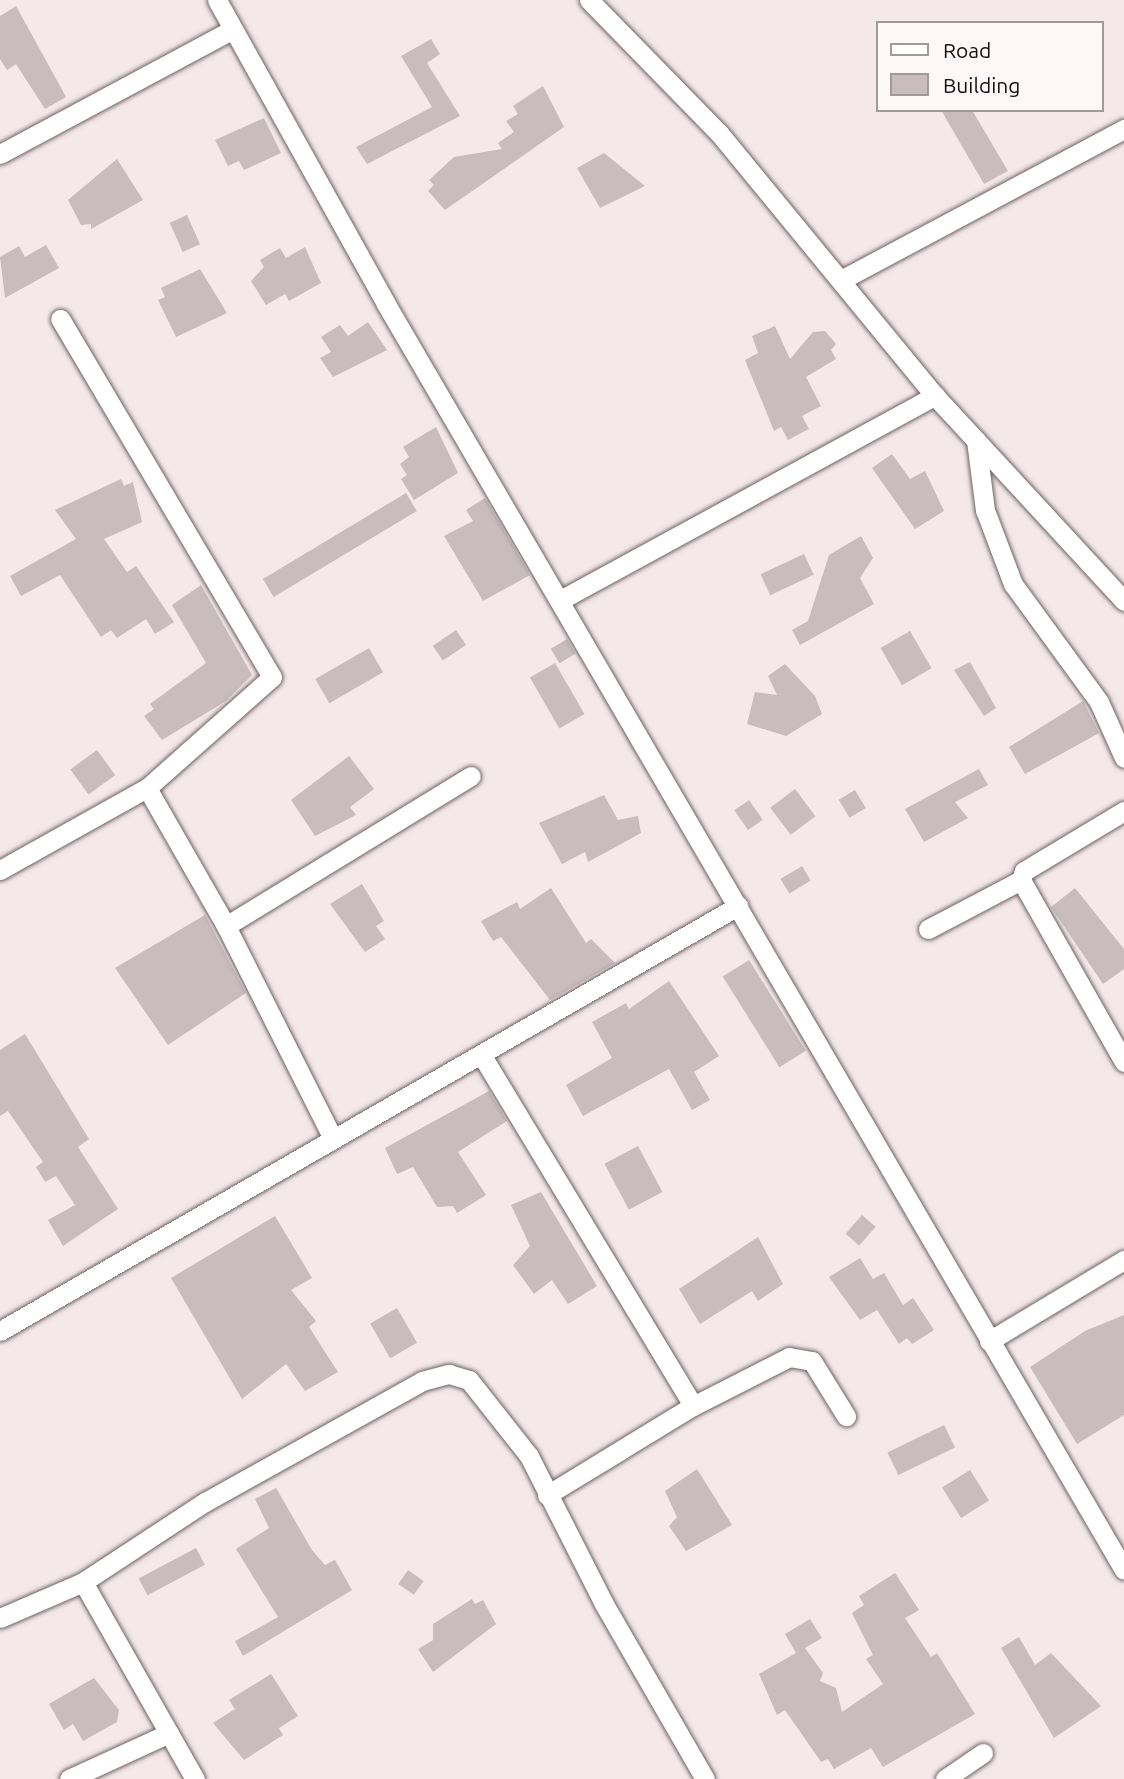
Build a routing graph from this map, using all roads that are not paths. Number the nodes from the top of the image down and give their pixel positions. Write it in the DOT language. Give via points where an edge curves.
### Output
graph roads {
  1 [pos="217,0"];
  2 [pos="589,0"];
  3 [pos="233,29"];
  4 [pos="1124,129"];
  5 [pos="0,154"];
  6 [pos="841,280"];
  7 [pos="60,319"];
  8 [pos="935,396"];
  9 [pos="976,440"];
  10 [pos="562,599"];
  11 [pos="1124,601"];
  12 [pos="1124,758"];
  13 [pos="471,776"];
  14 [pos="147,788"];
  15 [pos="1124,811"];
  16 [pos="0,870"];
  17 [pos="1021,880"];
  18 [pos="738,906"];
  19 [pos="226,926"];
  20 [pos="928,929"];
  21 [pos="481,1054"];
  22 [pos="1124,1062"];
  23 [pos="332,1137"];
  24 [pos="1124,1260"];
  25 [pos="0,1331"];
  26 [pos="989,1341"];
  27 [pos="693,1406"];
  28 [pos="846,1416"];
  29 [pos="547,1495"];
  30 [pos="1124,1570"];
  31 [pos="83,1581"];
  32 [pos="0,1618"];
  33 [pos="169,1733"];
  34 [pos="983,1753"];
  35 [pos="69,1779"];
  36 [pos="195,1779"];
  37 [pos="705,1779"];
  38 [pos="945,1779"];
  1 -- 3 [label="street"];
  2 -- 6 [label="street" via="719,133"];
  3 -- 5 [label="street"];
  3 -- 10 [label="street"];
  4 -- 6 [label="street"];
  6 -- 8 [label="street"];
  7 -- 14 [label="street" via="272,677"];
  8 -- 9 [label="street"];
  8 -- 10 [label="street"];
  9 -- 11 [label="street"];
  9 -- 12 [label="street" via="985,510 1013,584 1098,702"];
  10 -- 18 [label="street"];
  13 -- 19 [label="street"];
  14 -- 16 [label="street"];
  14 -- 19 [label="street"];
  15 -- 17 [label="street" via="1024,871"];
  17 -- 20 [label="street"];
  17 -- 22 [label="street"];
  18 -- 21 [label="street"];
  18 -- 26 [label="street"];
  19 -- 23 [label="street"];
  21 -- 23 [label="street"];
  21 -- 27 [label="street"];
  23 -- 25 [label="street"];
  24 -- 26 [label="street"];
  26 -- 30 [label="street"];
  27 -- 28 [label="street" via="800,1355 812,1361"];
  27 -- 29 [label="street"];
  29 -- 31 [label="street" via="501,1413 470,1380 449,1374 422,1381 205,1502"];
  29 -- 37 [label="street"];
  31 -- 32 [label="street"];
  31 -- 33 [label="street"];
  33 -- 35 [label="street"];
  33 -- 36 [label="street"];
  34 -- 38 [label="street"];
}
